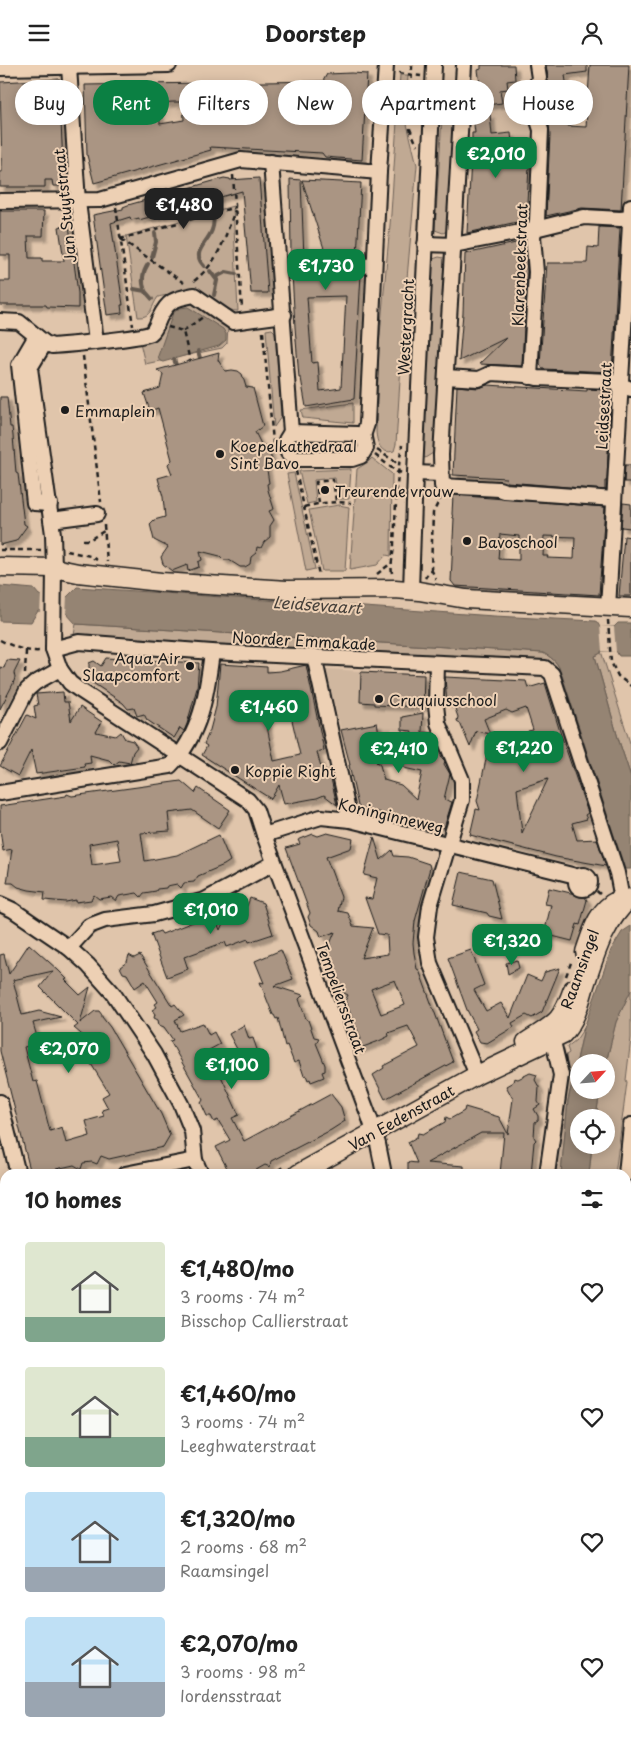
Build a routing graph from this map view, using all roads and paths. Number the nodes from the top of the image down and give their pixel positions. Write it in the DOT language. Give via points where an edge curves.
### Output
graph roads {
  1 [pos="169,65"];
  2 [pos="386,65"];
  3 [pos="434,65"];
  4 [pos="464,65"];
  5 [pos="537,65"];
  6 [pos="69,67"];
  7 [pos="0,68"];
  8 [pos="271,162"];
  9 [pos="232,163"];
  10 [pos="378,172"];
  11 [pos="114,197"];
  12 [pos="0,201"];
  13 [pos="78,202"];
  14 [pos="236,207"];
  15 [pos="631,207"];
  16 [pos="631,218"];
  17 [pos="535,229"];
  18 [pos="120,239"];
  19 [pos="425,244"];
  20 [pos="454,245"];
  21 [pos="344,265"];
  22 [pos="374,266"];
  23 [pos="284,315"];
  24 [pos="205,316"];
  25 [pos="262,318"];
  26 [pos="243,320"];
  27 [pos="0,321"];
  28 [pos="167,327"];
  29 [pos="183,331"];
  30 [pos="135,337"];
  31 [pos="40,340"];
  32 [pos="96,341"];
  33 [pos="82,343"];
  34 [pos="190,361"];
  35 [pos="446,377"];
  36 [pos="530,377"];
  37 [pos="626,387"];
  38 [pos="291,432"];
  39 [pos="368,444"];
  40 [pos="274,456"];
  41 [pos="295,459"];
  42 [pos="399,464"];
  43 [pos="415,473"];
  44 [pos="444,485"];
  45 [pos="51,496"];
  46 [pos="614,499"];
  47 [pos="336,501"];
  48 [pos="319,503"];
  49 [pos="351,503"];
  50 [pos="304,507"];
  51 [pos="100,513"];
  52 [pos="52,520"];
  53 [pos="104,531"];
  54 [pos="83,540"];
  55 [pos="108,566"];
  56 [pos="0,567"];
  57 [pos="54,568"];
  58 [pos="322,588"];
  59 [pos="415,591"];
  60 [pos="608,608"];
  61 [pos="631,609"];
  62 [pos="608,626"];
  63 [pos="0,640"];
  64 [pos="53,649"];
  65 [pos="38,651"];
  66 [pos="212,652"];
  67 [pos="314,656"];
  68 [pos="437,663"];
  69 [pos="60,669"];
  70 [pos="631,686"];
  71 [pos="0,743"];
  72 [pos="180,756"];
  73 [pos="0,793"];
  74 [pos="350,820"];
  75 [pos="264,835"];
  76 [pos="449,845"];
  77 [pos="274,863"];
  78 [pos="590,885"];
  79 [pos="602,895"];
  80 [pos="622,899"];
  81 [pos="0,904"];
  82 [pos="69,948"];
  83 [pos="551,1033"];
  84 [pos="477,1075"];
  85 [pos="0,1102"];
  86 [pos="631,1125"];
  87 [pos="374,1132"];
  88 [pos="195,1160"];
  89 [pos="17,1169"];
  90 [pos="150,1169"];
  91 [pos="199,1169"];
  92 [pos="307,1169"];
  93 [pos="383,1169"];
  94 [pos="548,1169"];
  95 [pos="627,1169"];
  1 -- 6 [label="street"];
  2 -- 10 [label="street"];
  3 -- 19 [label="street, Westergracht"];
  4 -- 20 [label="street"];
  5 -- 17 [label="street, Klarenbeekstraat" via="539,78 533,95 541,130"];
  6 -- 7 [label="street"];
  6 -- 13 [label="street, Jan Stuytstraat"];
  8 -- 9 [label="street" via="241,160"];
  8 -- 10 [label="street"];
  8 -- 23 [label="street"];
  9 -- 11 [label="street"];
  9 -- 14 [label="path"];
  10 -- 22 [label="street"];
  11 -- 13 [label="street"];
  11 -- 18 [label="path"];
  12 -- 13 [label="street"];
  13 -- 32 [label="street, Jan Stuytstraat"];
  14 -- 18 [label="path"];
  14 -- 18 [label="path" via="217,257 189,284"];
  14 -- 26 [label="path"];
  15 -- 16 [label="street, Leidsestraat"];
  16 -- 17 [label="street" via="584,217"];
  16 -- 37 [label="street, Leidsestraat"];
  17 -- 20 [label="street"];
  17 -- 36 [label="street, Klarenbeekstraat"];
  18 -- 30 [label="path"];
  19 -- 20 [label="street"];
  19 -- 43 [label="street, Westergracht"];
  20 -- 35 [label="street"];
  21 -- 22 [label="street"];
  22 -- 39 [label="street"];
  23 -- 25 [label="street"];
  23 -- 38 [label="street"];
  24 -- 29 [label="path"];
  25 -- 26 [label="street"];
  25 -- 40 [label="path"];
  26 -- 30 [label="street" via="233,322 194,295 175,299 168,304 152,332"];
  27 -- 31 [label="street" via="19,322"];
  28 -- 29 [label="path"];
  29 -- 34 [label="path"];
  30 -- 32 [label="street"];
  31 -- 33 [label="street" via="52,346"];
  31 -- 45 [label="street" via="30,367 37,381"];
  31 -- 45 [label="street" via="19,365 34,503"];
  32 -- 33 [label="street"];
  33 -- 51 [label="path"];
  35 -- 36 [label="street" via="479,379 492,373"];
  35 -- 44 [label="street"];
  36 -- 37 [label="street" via="610,381"];
  37 -- 46 [label="street, Leidsestraat"];
  38 -- 39 [label="street" via="352,433"];
  38 -- 41 [label="street" via="286,439 288,453"];
  39 -- 41 [label="street" via="362,456 352,459"];
  39 -- 42 [label="path"];
  39 -- 43 [label="path" via="397,473"];
  41 -- 50 [label="path"];
  43 -- 44 [label="street"];
  43 -- 59 [label="street, Westergracht"];
  44 -- 46 [label="street"];
  44 -- 59 [label="path" via="433,513 431,569"];
  45 -- 52 [label="street"];
  46 -- 60 [label="street, Leidsestraat"];
  47 -- 48 [label="path"];
  47 -- 48 [label="path" via="333,481 316,482"];
  47 -- 49 [label="path"];
  48 -- 50 [label="path"];
  50 -- 58 [label="path"];
  51 -- 52 [label="street"];
  51 -- 53 [label="path"];
  52 -- 57 [label="street"];
  53 -- 54 [label="path"];
  53 -- 55 [label="path"];
  56 -- 57 [label="main road"];
  57 -- 58 [label="main road" via="161,582 287,590"];
  57 -- 64 [label="street"];
  58 -- 59 [label="main road"];
  59 -- 60 [label="main road" via="466,599"];
  60 -- 61 [label="main road"];
  62 -- 70 [label="path" via="611,662 618,675"];
  63 -- 65 [label="path" via="18,649"];
  64 -- 66 [label="street, Noorder Emmakade" via="79,643"];
  64 -- 69 [label="street"];
  66 -- 67 [label="street, Noorder Emmakade"];
  66 -- 72 [label="street" via="199,721"];
  67 -- 68 [label="street, Noorder Emmakade"];
  67 -- 74 [label="street"];
  68 -- 76 [label="street" via="438,723 462,780 462,800"];
  68 -- 80 [label="street, Noorder Emmakade" via="538,667 552,674 617,873"];
  69 -- 71 [label="street" via="27,690"];
  69 -- 72 [label="street" via="78,689"];
  72 -- 73 [label="street" via="170,766"];
  72 -- 75 [label="street" via="248,800 256,810"];
  74 -- 75 [label="street, Koninginneweg" via="321,817"];
  74 -- 76 [label="street, Koninginneweg"];
  75 -- 77 [label="street, Tempeliersstraat"];
  76 -- 78 [label="street, Koninginneweg" via="577,878 588,875"];
  76 -- 84 [label="street" via="430,906 426,937 430,963"];
  77 -- 82 [label="street" via="205,900 154,914 106,920 89,926"];
  77 -- 87 [label="street, Tempeliersstraat"];
  78 -- 79 [label="path"];
  80 -- 83 [label="main road, Raamsingel" via="631,897 605,931 576,1016 563,1034"];
  81 -- 82 [label="street"];
  82 -- 88 [label="street" via="113,993 154,1054 192,1131"];
  83 -- 84 [label="main road, Van Eedenstraat"];
  83 -- 94 [label="street" via="561,1075"];
  84 -- 87 [label="main road, Van Eedenstraat"];
  85 -- 89 [label="street"];
  86 -- 95 [label="street"];
  87 -- 92 [label="main road, Van Eedenstraat"];
  87 -- 93 [label="street, Tempeliersstraat"];
  88 -- 90 [label="street"];
  88 -- 91 [label="street"];
}
